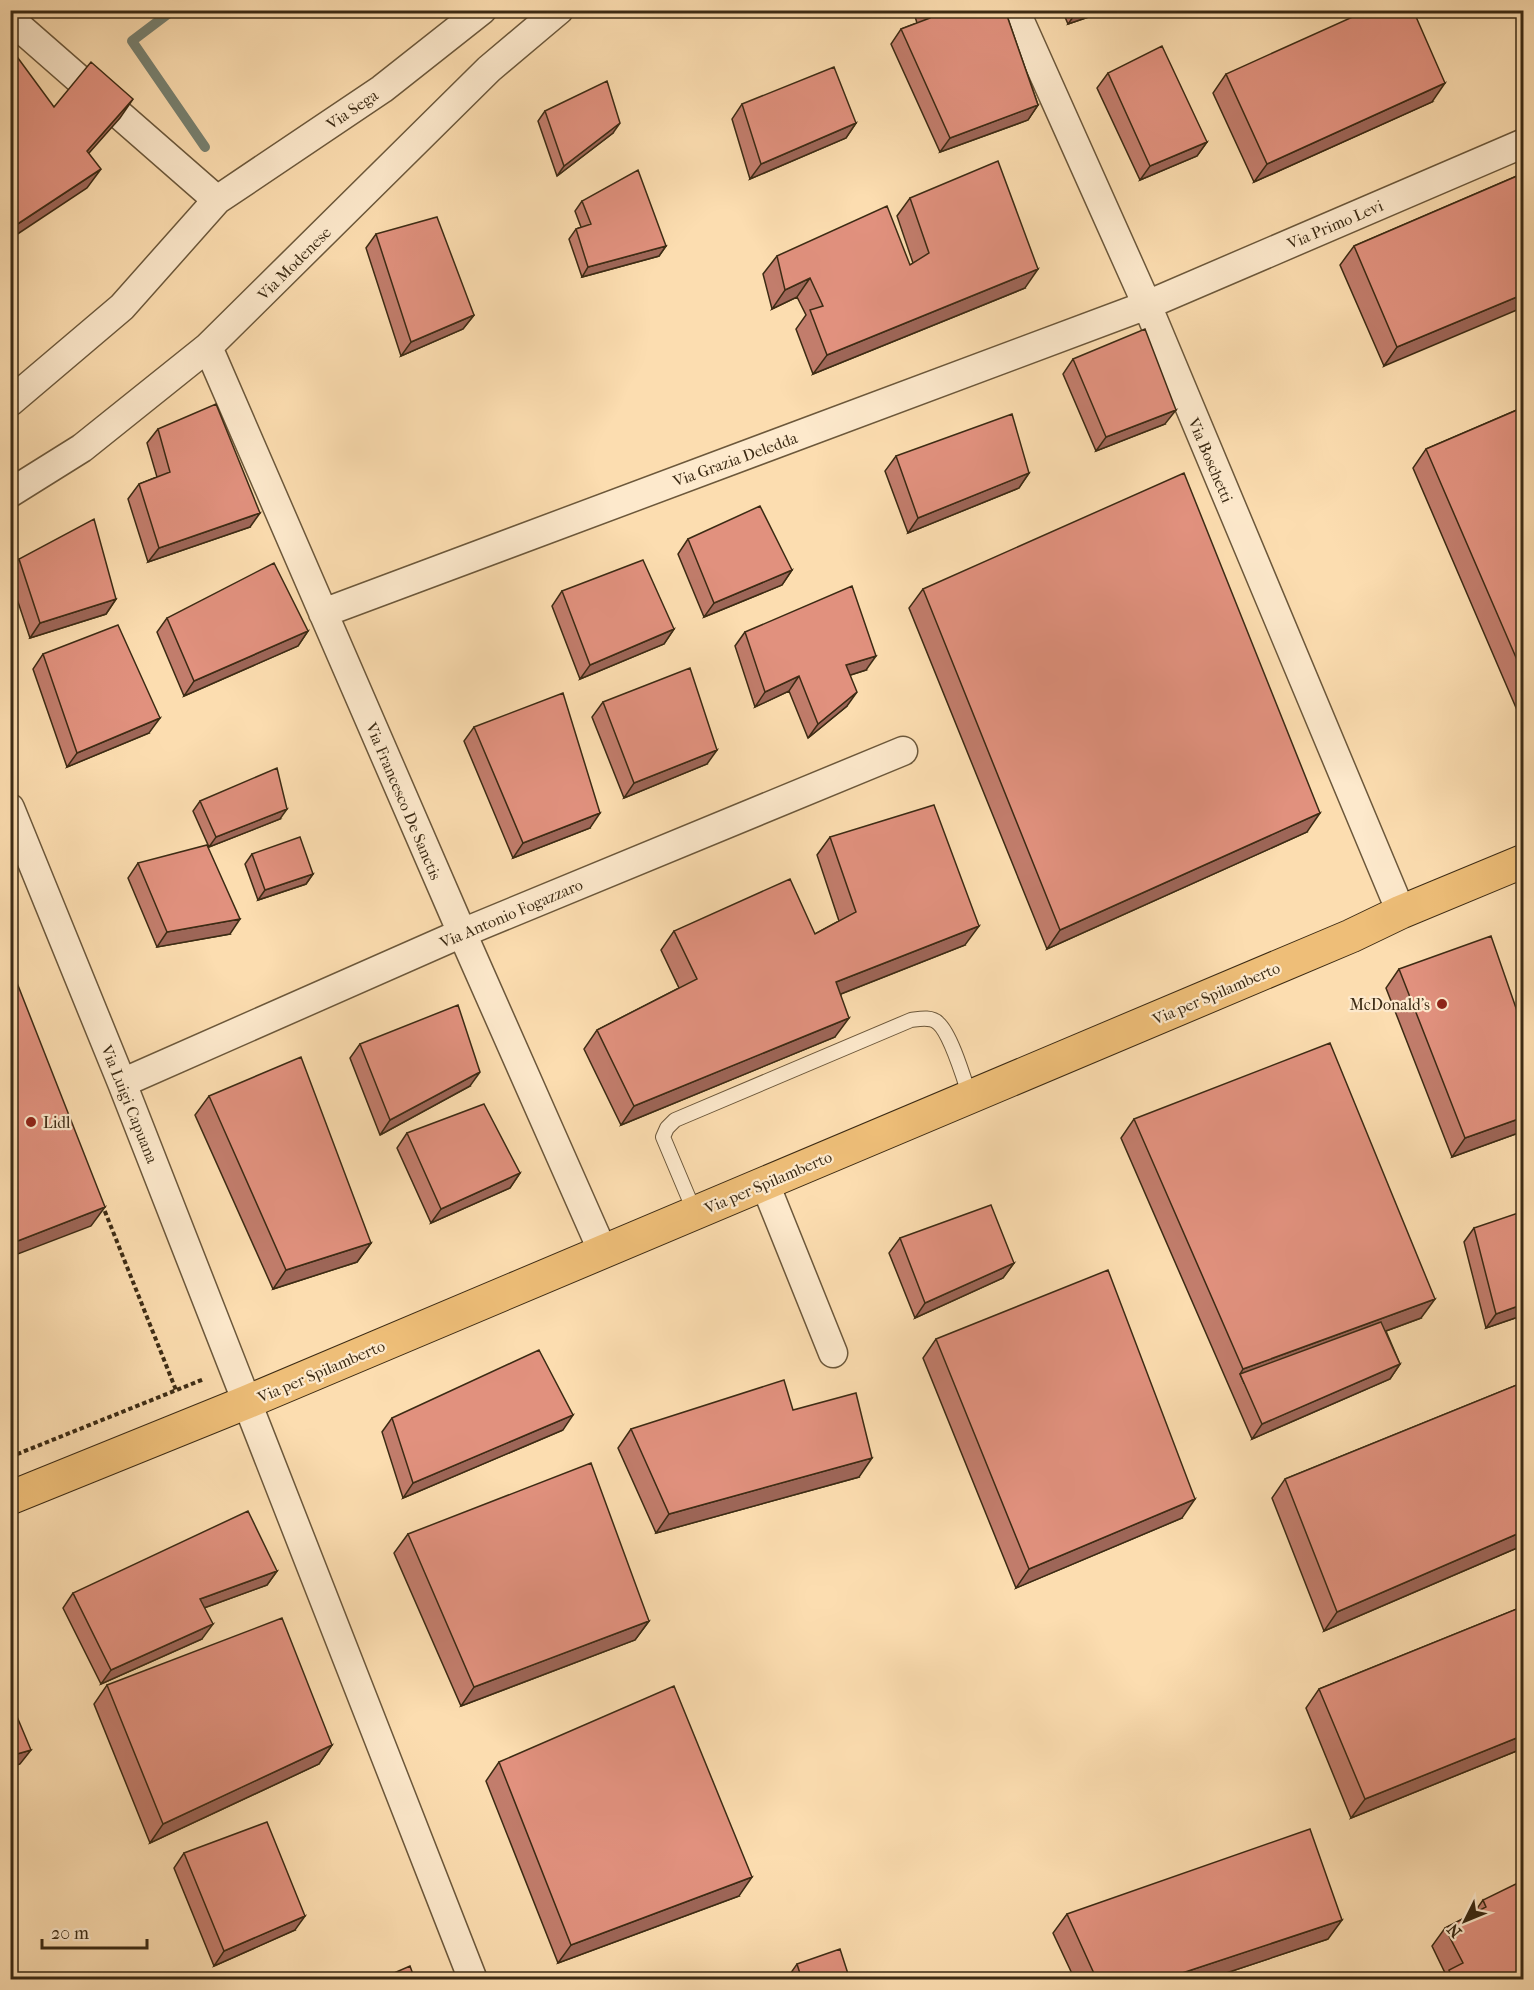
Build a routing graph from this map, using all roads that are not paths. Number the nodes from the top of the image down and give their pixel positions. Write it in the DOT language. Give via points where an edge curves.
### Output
graph roads {
  1 [pos="482,10"];
  2 [pos="559,10"];
  3 [pos="1015,10"];
  4 [pos="10,19"];
  5 [pos="1524,143"];
  6 [pos="217,200"];
  7 [pos="1147,305"];
  8 [pos="208,347"];
  9 [pos="10,402"];
  10 [pos="10,494"];
  11 [pos="323,612"];
  12 [pos="903,751"];
  13 [pos="10,808"];
  14 [pos="1524,861"];
  15 [pos="1401,912"];
  16 [pos="462,933"];
  17 [pos="122,1083"];
  18 [pos="970,1097"];
  19 [pos="765,1184"];
  20 [pos="695,1214"];
  21 [pos="603,1252"];
  22 [pos="833,1353"];
  23 [pos="246,1402"];
  24 [pos="10,1498"];
  25 [pos="473,1980"];
  1 -- 6 [label="street, Via Sega" via="382,89"];
  2 -- 8 [label="street, Via Modenese" via="489,69"];
  3 -- 7 [label="street, Via Boschetti"];
  4 -- 6 [label="street"];
  5 -- 7 [label="street, Via Primo Levi"];
  6 -- 9 [label="street, Via Sega" via="122,307"];
  7 -- 11 [label="street, Via Grazia Deledda"];
  7 -- 15 [label="street, Via Boschetti"];
  8 -- 10 [label="street, Via Modenese" via="82,448"];
  8 -- 11 [label="street, Via Francesco De Sanctis"];
  11 -- 16 [label="street, Via Francesco De Sanctis"];
  12 -- 16 [label="street, Via Antonio Fogazzaro"];
  13 -- 17 [label="street, Via Luigi Capuana"];
  14 -- 15 [label="main road, Via per Spilamberto"];
  15 -- 18 [label="main road, Via per Spilamberto"];
  16 -- 17 [label="street, Via Antonio Fogazzaro"];
  16 -- 21 [label="street, Via Francesco De Sanctis"];
  17 -- 23 [label="street, Via Luigi Capuana"];
  18 -- 19 [label="main road, Via per Spilamberto"];
  18 -- 20 [label="lane" via="948,1037 937,1022 925,1018 910,1020 675,1120 663,1137"];
  19 -- 20 [label="main road, Via per Spilamberto"];
  19 -- 22 [label="street"];
  20 -- 21 [label="main road, Via per Spilamberto"];
  21 -- 23 [label="main road, Via per Spilamberto"];
  23 -- 24 [label="main road, Via per Spilamberto"];
  23 -- 25 [label="street, Via Luigi Capuana"];
}
